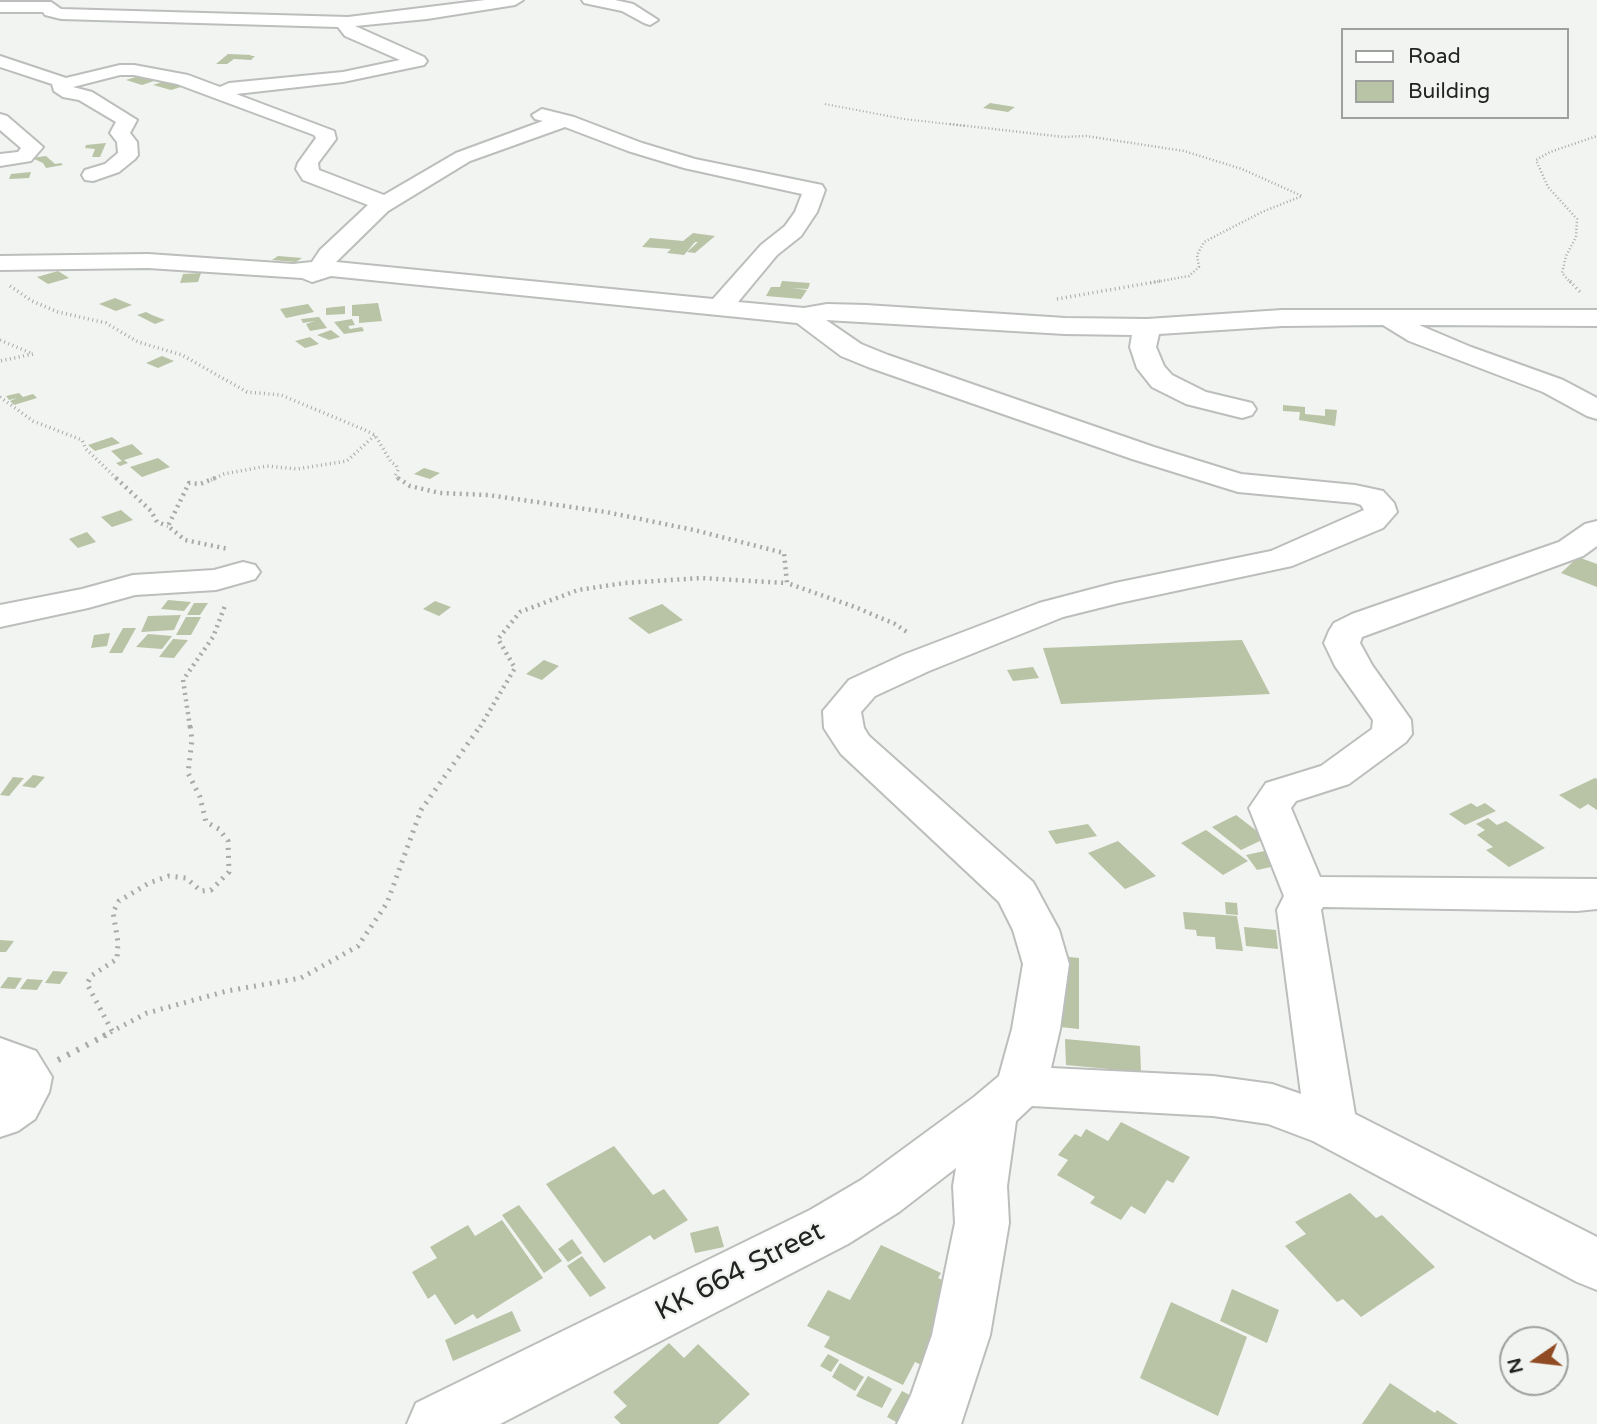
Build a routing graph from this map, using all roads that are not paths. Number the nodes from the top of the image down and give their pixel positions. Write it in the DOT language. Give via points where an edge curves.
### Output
graph roads {
  1 [pos="23,0"];
  2 [pos="515,0"];
  3 [pos="590,0"];
  4 [pos="0,6"];
  5 [pos="627,7"];
  6 [pos="578,13"];
  7 [pos="650,20"];
  8 [pos="348,22"];
  9 [pos="0,61"];
  10 [pos="63,84"];
  11 [pos="222,95"];
  12 [pos="542,115"];
  13 [pos="0,120"];
  14 [pos="567,121"];
  15 [pos="0,160"];
  16 [pos="93,175"];
  17 [pos="380,206"];
  18 [pos="0,263"];
  19 [pos="328,268"];
  20 [pos="303,291"];
  21 [pos="720,307"];
  22 [pos="1593,310"];
  23 [pos="804,316"];
  24 [pos="1388,317"];
  25 [pos="1147,327"];
  26 [pos="1242,410"];
  27 [pos="1597,410"];
  28 [pos="1597,531"];
  29 [pos="243,572"];
  30 [pos="0,616"];
  31 [pos="1597,894"];
  32 [pos="1306,896"];
  33 [pos="1007,1099"];
  34 [pos="1331,1126"];
  35 [pos="1597,1265"];
  36 [pos="438,1424"];
  37 [pos="928,1424"];
  1 -- 4 [label="street"];
  2 -- 8 [label="street"];
  3 -- 5 [label="street"];
  4 -- 8 [label="street" via="51,7 51,12 61,14"];
  5 -- 6 [label="street"];
  5 -- 7 [label="street"];
  8 -- 11 [label="street" via="351,32 418,61 343,77 229,89"];
  9 -- 10 [label="street"];
  10 -- 11 [label="street" via="134,70 182,79"];
  10 -- 16 [label="street" via="70,93 85,96 127,120 120,133 127,142 128,155"];
  11 -- 17 [label="street" via="327,135 308,163 311,175 378,200"];
  12 -- 14 [label="street"];
  13 -- 15 [label="street" via="33,147 24,157"];
  14 -- 17 [label="street" via="463,157"];
  14 -- 21 [label="street" via="691,164 814,190 793,231 769,250"];
  17 -- 19 [label="street" via="328,255 323,263"];
  18 -- 19 [label="street" via="148,261 293,271"];
  19 -- 20 [label="street" via="313,274"];
  19 -- 21 [label="street"];
  21 -- 23 [label="street"];
  22 -- 24 [label="street"];
  23 -- 25 [label="street" via="866,313"];
  23 -- 33 [label="street" via="851,350 878,361 1168,462 1238,482 1355,494 1378,503 1381,512 1372,521 1280,559 1051,610 862,688 842,711 844,728 855,745 1017,893 1036,930 1046,964 1036,1029"];
  24 -- 25 [label="street"];
  24 -- 27 [label="street" via="1418,335 1553,386"];
  25 -- 26 [label="street" via="1143,347 1161,381 1196,398"];
  28 -- 32 [label="street" via="1571,550 1347,631 1342,643 1392,720 1392,734 1335,775 1281,792 1270,808"];
  29 -- 30 [label="street" via="216,580 133,585"];
  31 -- 32 [label="street" via="1322,892"];
  32 -- 34 [label="street" via="1299,910"];
  33 -- 34 [label="street" via="1213,1096 1272,1104"];
  33 -- 36 [label="street, KK 664 Street" via="880,1196 829,1227"];
  33 -- 37 [label="street" via="980,1186 982,1223 961,1335"];
  34 -- 35 [label="street"];
}
